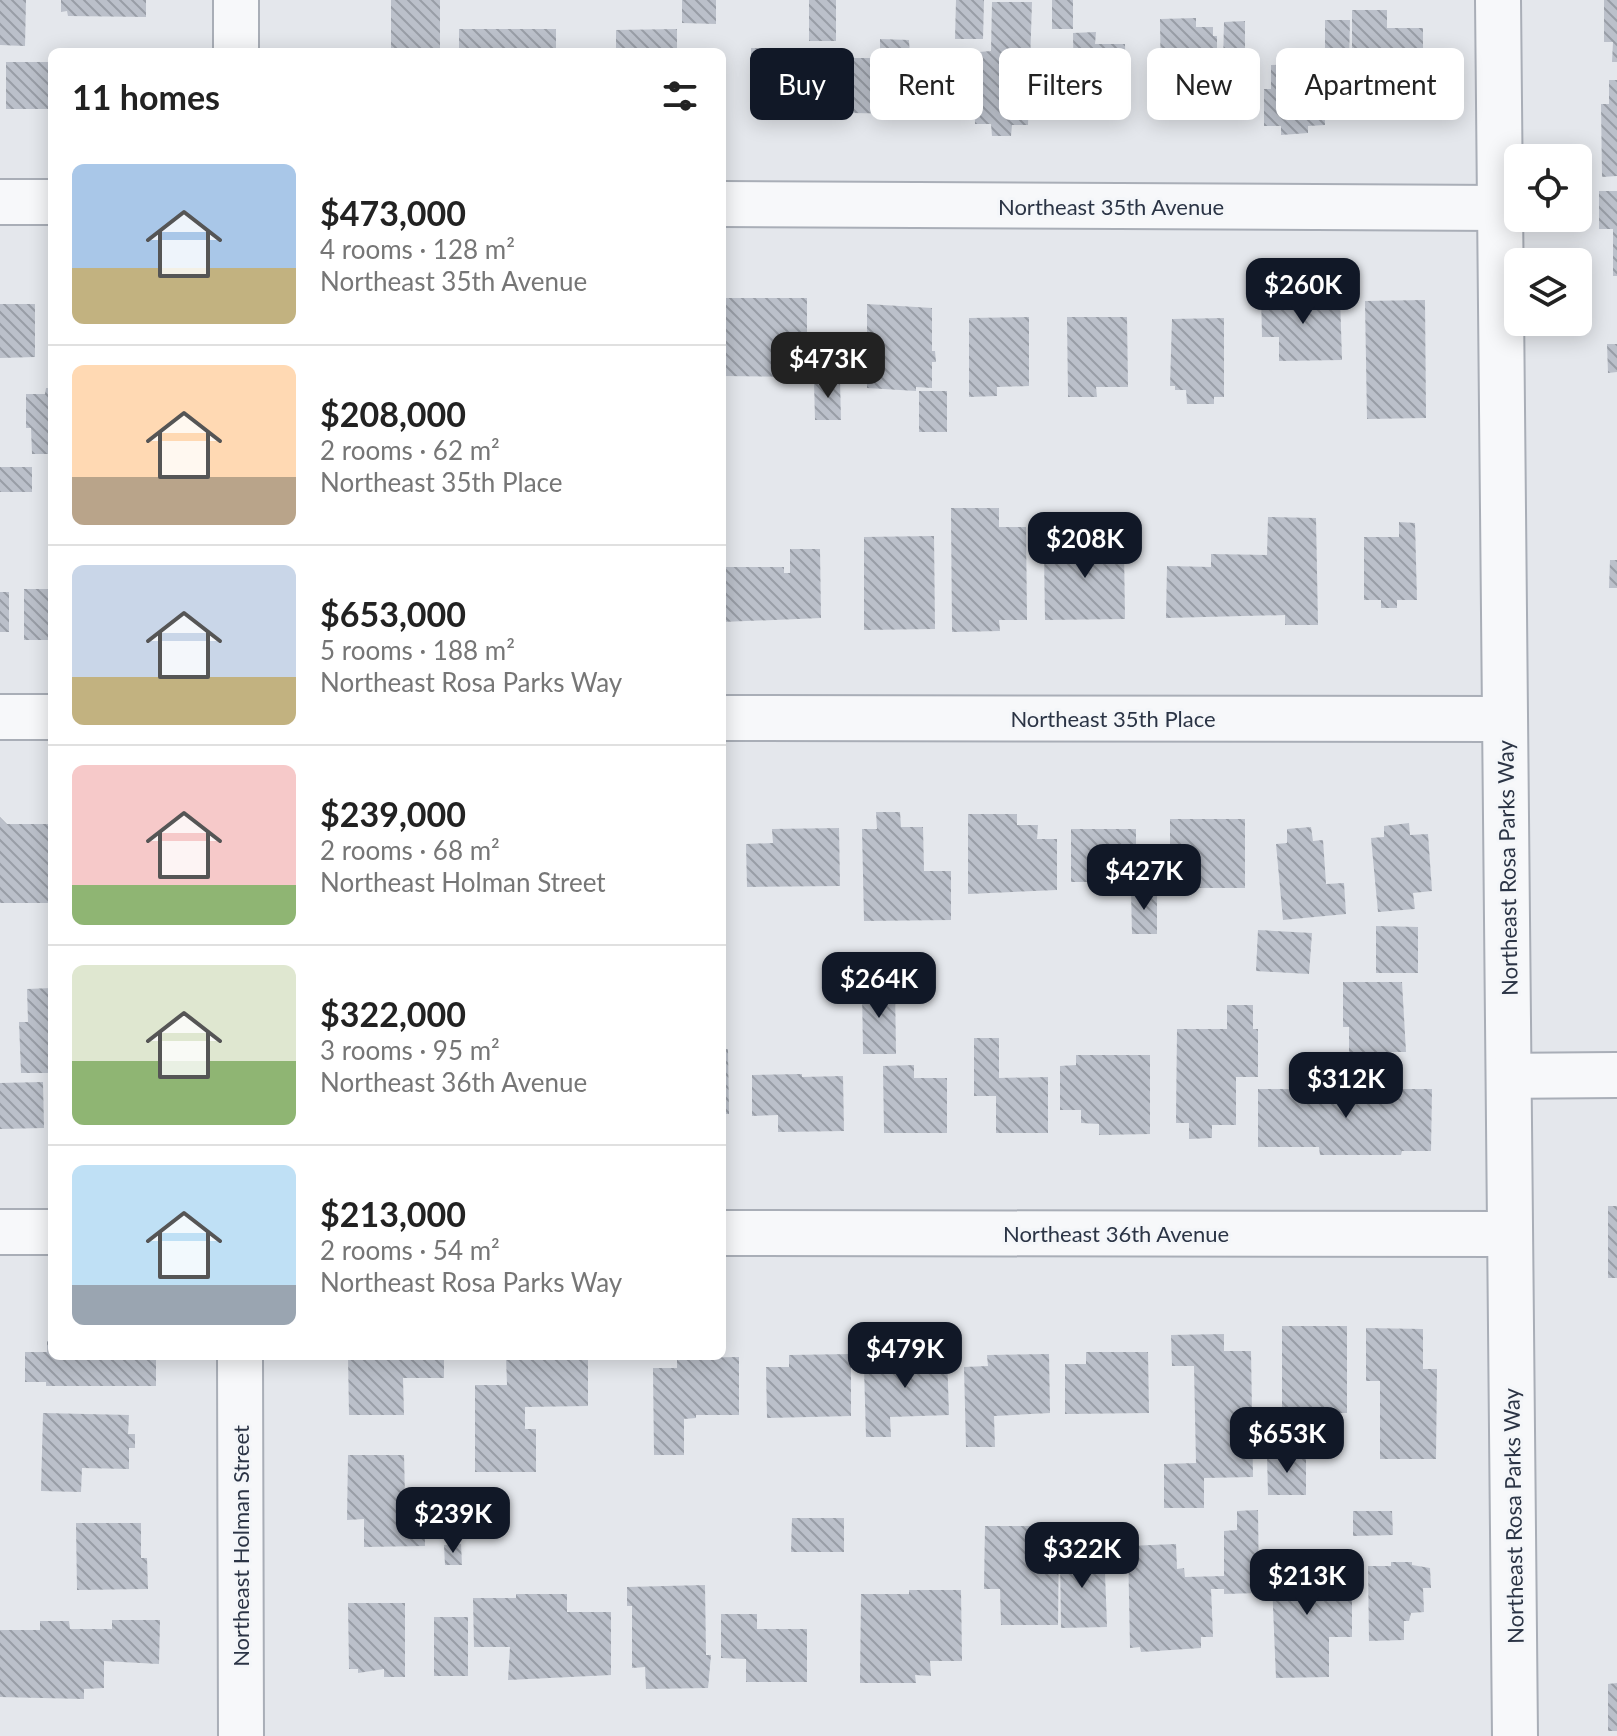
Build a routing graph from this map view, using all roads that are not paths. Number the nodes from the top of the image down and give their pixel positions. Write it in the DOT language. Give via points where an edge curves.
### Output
graph roads {
  1 [pos="236,0"];
  2 [pos="1498,0"];
  3 [pos="236,48"];
  4 [pos="0,202"];
  5 [pos="48,202"];
  6 [pos="726,204"];
  7 [pos="1500,208"];
  8 [pos="0,717"];
  9 [pos="48,717"];
  10 [pos="726,718"];
  11 [pos="1505,719"];
  12 [pos="1617,1075"];
  13 [pos="1509,1076"];
  14 [pos="0,1232"];
  15 [pos="48,1232"];
  16 [pos="726,1233"];
  17 [pos="1510,1234"];
  18 [pos="240,1360"];
  19 [pos="241,1736"];
  20 [pos="1515,1736"];
  1 -- 3 [label="street"];
  2 -- 7 [label="street, Northeast Rosa Parks Way"];
  4 -- 5 [label="street"];
  6 -- 7 [label="street, Northeast 35th Avenue"];
  7 -- 11 [label="street, Northeast Rosa Parks Way"];
  8 -- 9 [label="street"];
  10 -- 11 [label="street, Northeast 35th Place"];
  11 -- 13 [label="street, Northeast Rosa Parks Way"];
  12 -- 13 [label="street"];
  13 -- 17 [label="street, Northeast Rosa Parks Way"];
  14 -- 15 [label="street"];
  16 -- 17 [label="street, Northeast 36th Avenue"];
  17 -- 20 [label="street, Northeast Rosa Parks Way"];
  18 -- 19 [label="street, Northeast Holman Street"];
}
